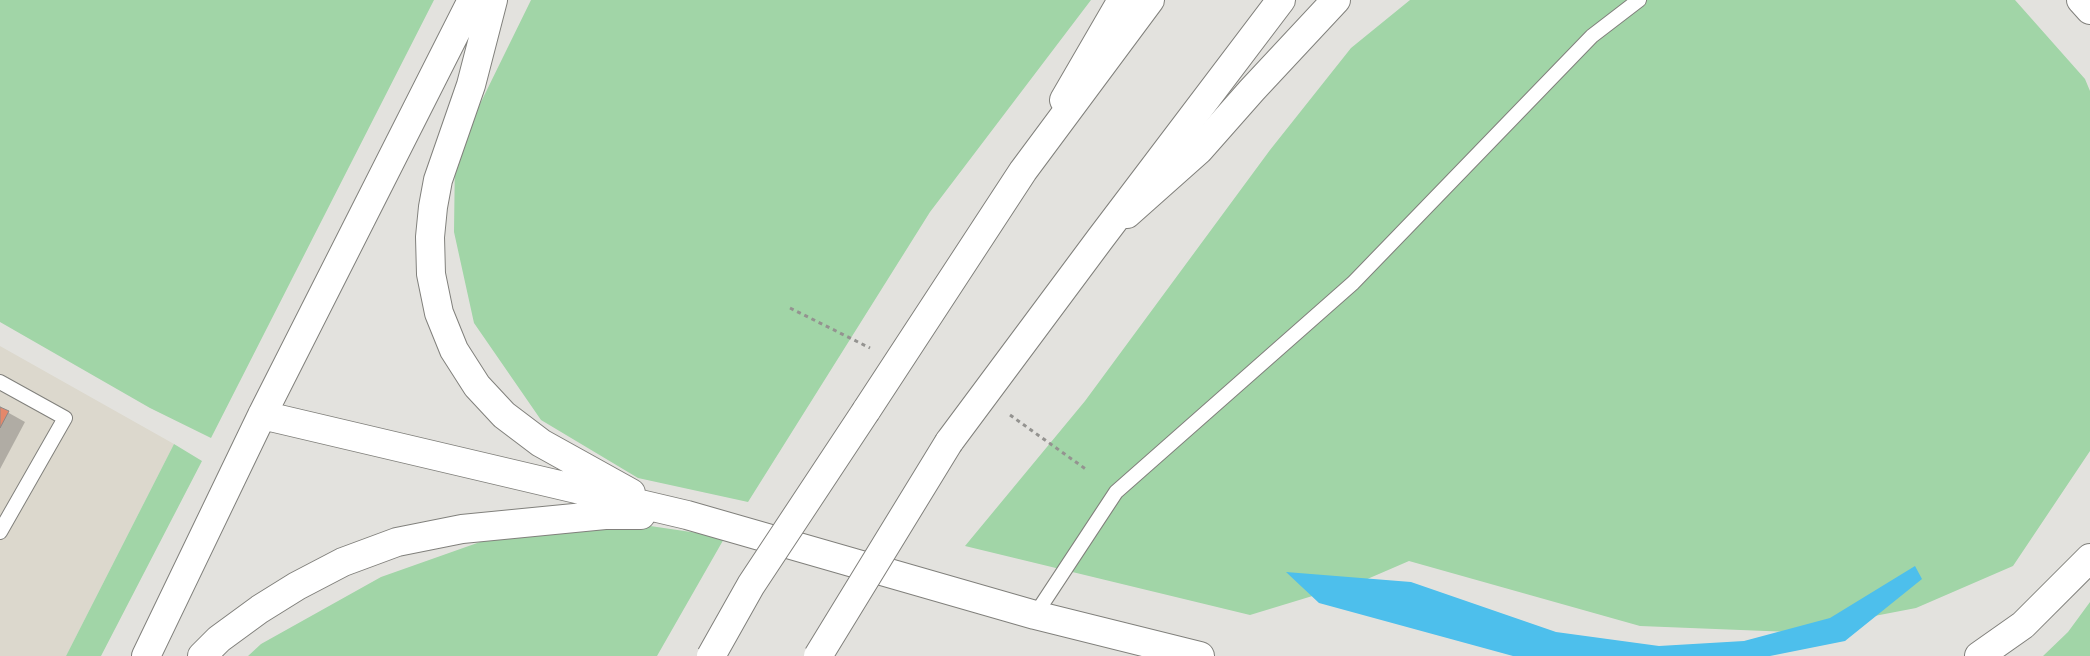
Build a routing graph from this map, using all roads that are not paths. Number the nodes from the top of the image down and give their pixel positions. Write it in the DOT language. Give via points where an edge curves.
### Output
graph roads {
  1 [pos="472,0"];
  2 [pos="493,0"];
  3 [pos="1122,0"];
  4 [pos="1150,0"];
  5 [pos="1281,0"];
  6 [pos="1336,0"];
  7 [pos="1639,0"];
  8 [pos="2081,0"];
  9 [pos="2090,10"];
  10 [pos="1023,171"];
  11 [pos="1100,239"];
  12 [pos="0,382"];
  13 [pos="262,415"];
  14 [pos="660,509"];
  15 [pos="687,515"];
  16 [pos="0,532"];
  17 [pos="2090,558"];
  18 [pos="1035,615"];
  19 [pos="146,656"];
  20 [pos="202,656"];
  21 [pos="711,656"];
  22 [pos="818,656"];
  23 [pos="1200,656"];
  24 [pos="1979,656"];
  1 -- 13 [label="main road"];
  2 -- 14 [label="main road" via="471,85 438,180 432,207 430,274 438,313 454,350 477,386 504,415 540,443"];
  3 -- 10 [label="main road"];
  4 -- 10 [label="main road"];
  5 -- 11 [label="main road"];
  6 -- 11 [label="main road" via="1199,150"];
  7 -- 18 [label="lane" via="1592,36 1353,283 1116,492"];
  8 -- 9 [label="main road"];
  10 -- 21 [label="main road, bridge" via="751,586"];
  11 -- 22 [label="main road, bridge" via="950,442"];
  12 -- 16 [label="lane" via="65,418"];
  13 -- 14 [label="main road"];
  13 -- 19 [label="main road"];
  14 -- 15 [label="main road"];
  15 -- 18 [label="main road"];
  15 -- 20 [label="main road" via="605,515 529,522 462,529 397,542 343,562 296,586 260,608"];
  17 -- 24 [label="main road" via="2023,625"];
  18 -- 23 [label="main road"];
}
